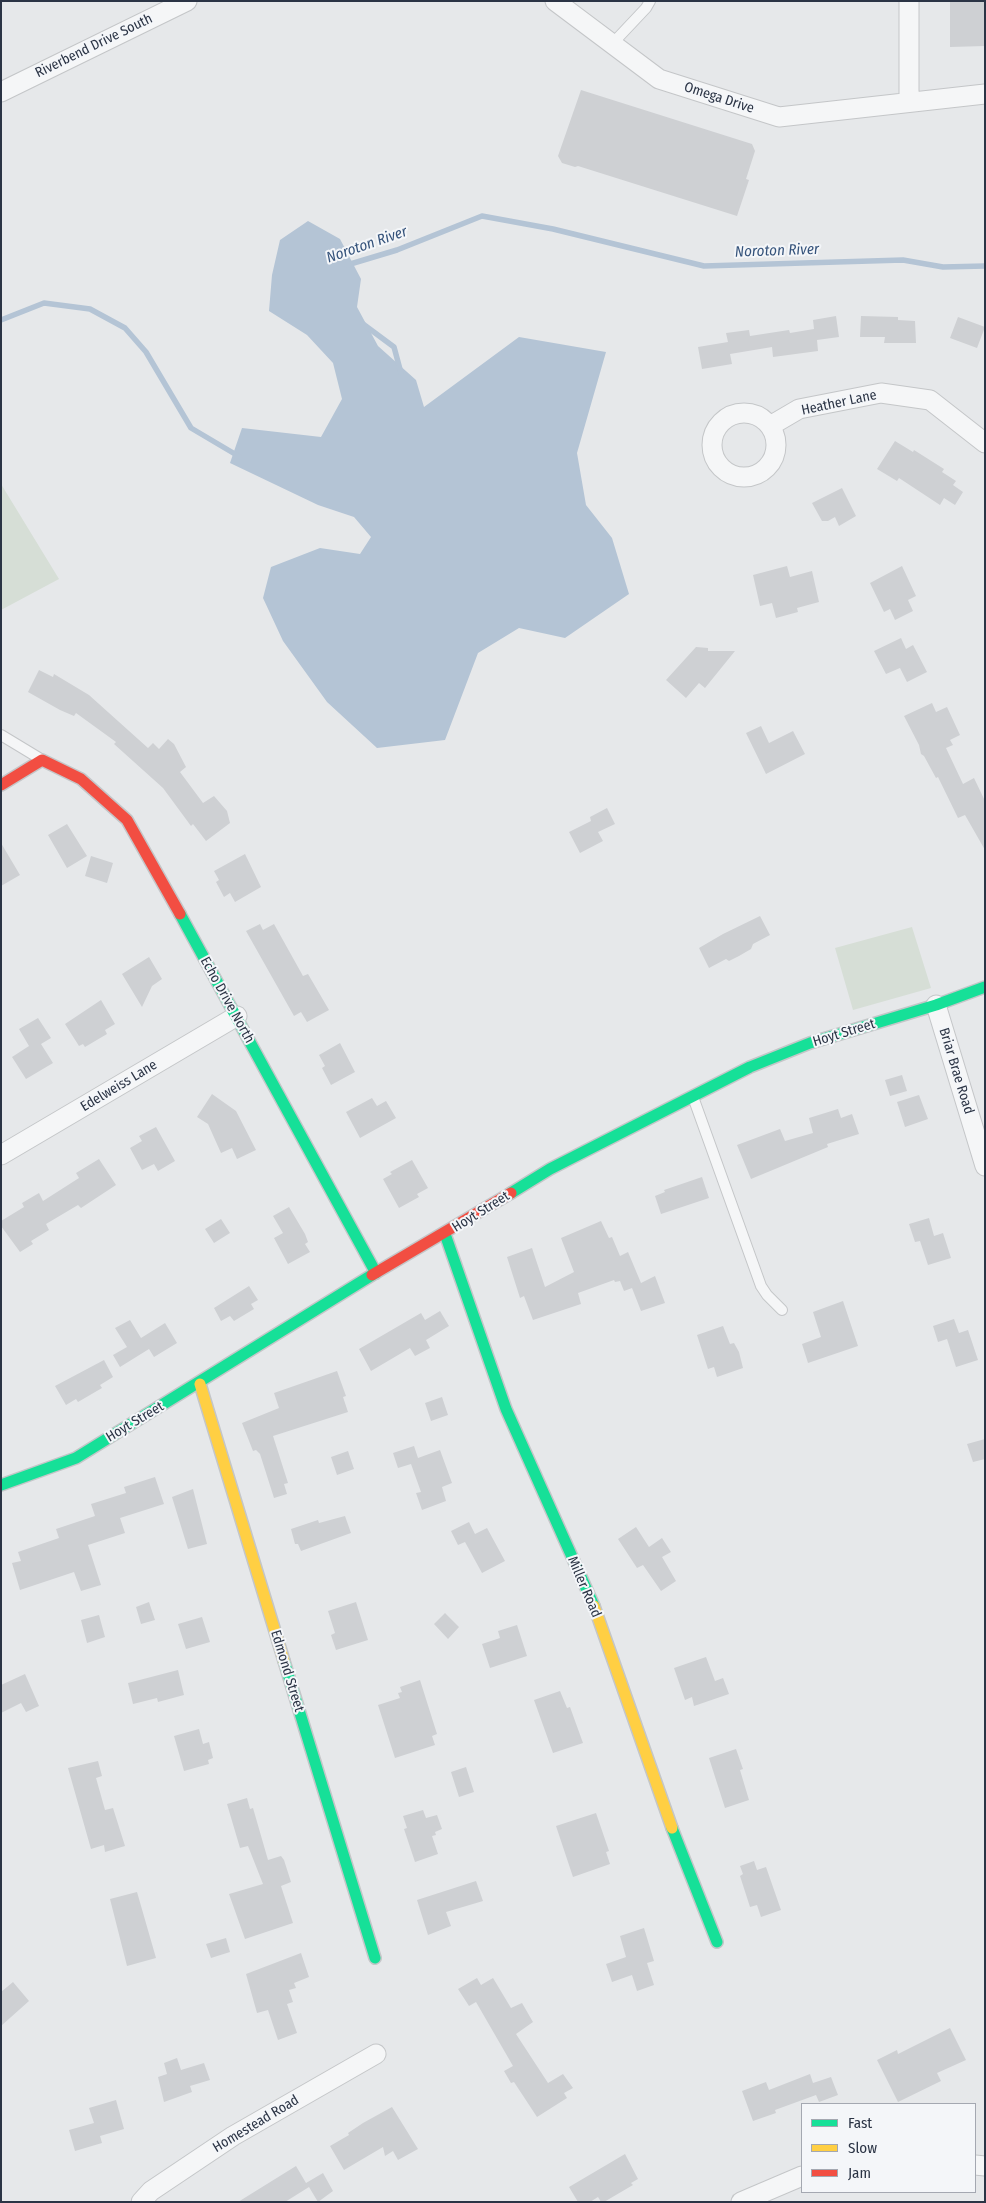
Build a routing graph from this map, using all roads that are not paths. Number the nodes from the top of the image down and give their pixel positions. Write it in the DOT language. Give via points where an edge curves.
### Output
graph roads {
  1 [pos="187,1"];
  2 [pos="555,1"];
  3 [pos="650,1"];
  4 [pos="909,1"];
  5 [pos="613,43"];
  6 [pos="1,92"];
  7 [pos="985,94"];
  8 [pos="908,102"];
  9 [pos="770,426"];
  10 [pos="985,444"];
  11 [pos="1,736"];
  12 [pos="42,760"];
  13 [pos="1,785"];
  14 [pos="985,986"];
  15 [pos="936,1005"];
  16 [pos="237,1016"];
  17 [pos="693,1096"];
  18 [pos="1,1155"];
  19 [pos="985,1166"];
  20 [pos="445,1234"];
  21 [pos="376,1273"];
  22 [pos="782,1310"];
  23 [pos="200,1384"];
  24 [pos="1,1484"];
  25 [pos="716,1942"];
  26 [pos="375,1958"];
  27 [pos="376,2054"];
  28 [pos="801,2176"];
  29 [pos="141,2202"];
  30 [pos="741,2202"];
  1 -- 6 [label="street, Riverbend Drive South"];
  2 -- 5 [label="street, Omega Drive"];
  3 -- 5 [label="lane"];
  4 -- 8 [label="street"];
  5 -- 8 [label="street, Omega Drive" via="659,79 779,117"];
  7 -- 8 [label="street, Omega Drive"];
  9 -- 10 [label="street, Heather Lane" via="799,409 881,393 930,400"];
  11 -- 12 [label="lane"];
  12 -- 13 [label="street"];
  12 -- 16 [label="street, Echo Drive North" via="81,779 127,820"];
  14 -- 15 [label="street, Hoyt Street"];
  15 -- 17 [label="street, Hoyt Street" via="810,1043 750,1067"];
  15 -- 19 [label="street, Briar Brae Road"];
  16 -- 18 [label="street, Edelweiss Lane"];
  16 -- 21 [label="street, Echo Drive North"];
  17 -- 20 [label="street, Hoyt Street" via="550,1169"];
  17 -- 22 [label="lane" via="761,1286"];
  20 -- 21 [label="street, Hoyt Street"];
  20 -- 25 [label="street, Miller Road" via="506,1409 594,1606 680,1852"];
  21 -- 23 [label="street, Hoyt Street"];
  23 -- 24 [label="street, Hoyt Street" via="76,1458"];
  23 -- 26 [label="street, Edmond Street"];
  27 -- 29 [label="street, Homestead Road" via="233,2136 152,2191"];
  28 -- 30 [label="street"];
}
